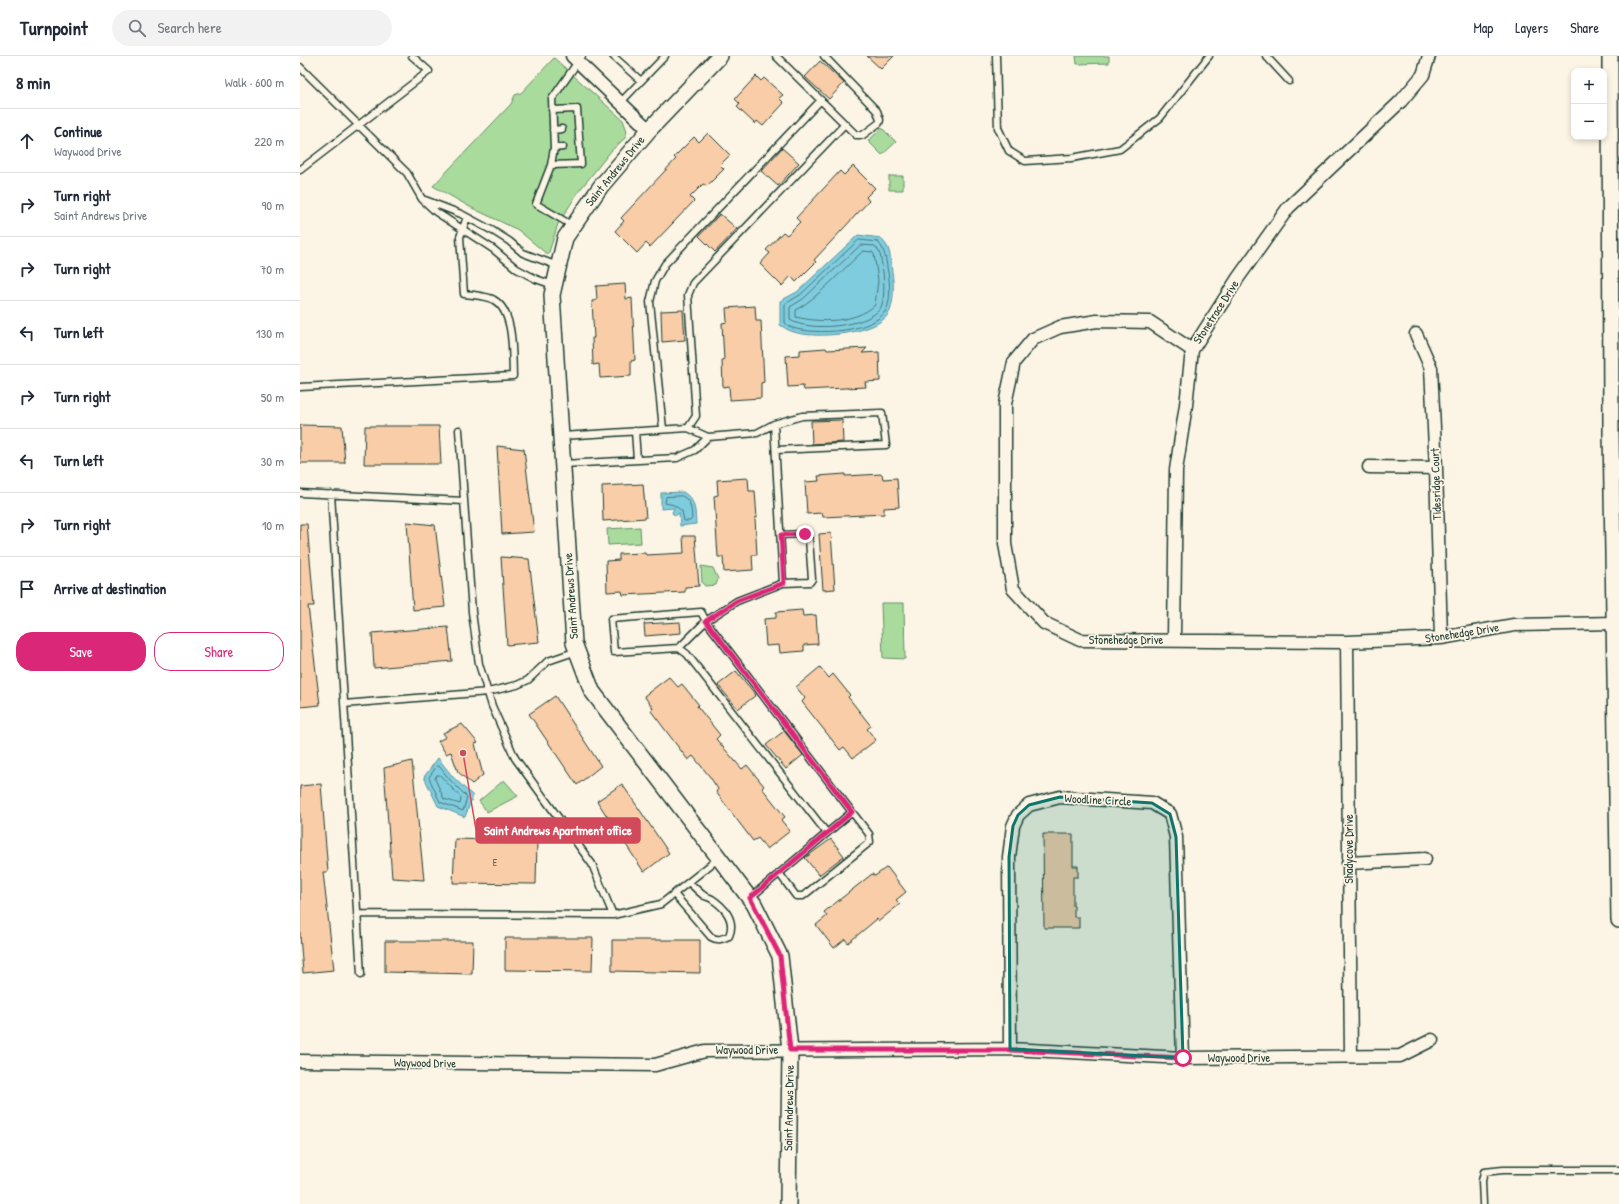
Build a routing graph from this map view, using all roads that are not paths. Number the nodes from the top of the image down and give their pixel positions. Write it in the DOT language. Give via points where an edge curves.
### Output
graph roads {
  1 [pos="412,56"];
  2 [pos="613,56"];
  3 [pos="664,56"];
  4 [pos="720,56"];
  5 [pos="776,56"];
  6 [pos="824,56"];
  7 [pos="996,56"];
  8 [pos="1210,56"];
  9 [pos="1266,56"];
  10 [pos="1429,56"];
  11 [pos="1610,56"];
  12 [pos="577,58"];
  13 [pos="300,68"];
  14 [pos="641,81"];
  15 [pos="1289,81"];
  16 [pos="821,100"];
  17 [pos="620,103"];
  18 [pos="552,110"];
  19 [pos="845,124"];
  20 [pos="359,126"];
  21 [pos="562,129"];
  22 [pos="553,130"];
  23 [pos="649,130"];
  24 [pos="563,147"];
  25 [pos="554,148"];
  26 [pos="552,165"];
  27 [pos="300,170"];
  28 [pos="422,199"];
  29 [pos="468,217"];
  30 [pos="573,226"];
  31 [pos="462,230"];
  32 [pos="558,266"];
  33 [pos="554,286"];
  34 [pos="1416,334"];
  35 [pos="1192,350"];
  36 [pos="300,387"];
  37 [pos="1615,423"];
  38 [pos="774,424"];
  39 [pos="688,428"];
  40 [pos="663,429"];
  41 [pos="459,430"];
  42 [pos="635,431"];
  43 [pos="561,436"];
  44 [pos="708,437"];
  45 [pos="776,450"];
  46 [pos="637,460"];
  47 [pos="563,464"];
  48 [pos="1369,466"];
  49 [pos="1436,468"];
  50 [pos="300,493"];
  51 [pos="331,494"];
  52 [pos="464,501"];
  53 [pos="781,535"];
  54 [pos="784,583"];
  55 [pos="706,621"];
  56 [pos="1614,623"];
  57 [pos="1441,638"];
  58 [pos="1174,640"];
  59 [pos="1348,642"];
  60 [pos="679,648"];
  61 [pos="577,651"];
  62 [pos="488,692"];
  63 [pos="344,704"];
  64 [pos="852,812"];
  65 [pos="826,832"];
  66 [pos="719,858"];
  67 [pos="1425,860"];
  68 [pos="1348,863"];
  69 [pos="1619,863"];
  70 [pos="779,873"];
  71 [pos="689,882"];
  72 [pos="674,894"];
  73 [pos="750,898"];
  74 [pos="357,914"];
  75 [pos="613,915"];
  76 [pos="1619,920"];
  77 [pos="361,974"];
  78 [pos="1432,1040"];
  79 [pos="790,1050"];
  80 [pos="1010,1050"];
  81 [pos="1351,1056"];
  82 [pos="1183,1058"];
  83 [pos="300,1061"];
  84 [pos="1619,1170"];
  85 [pos="788,1204"];
  86 [pos="1483,1204"];
  1 -- 20 [label="lane" via="429,71"];
  2 -- 14 [label="lane"];
  3 -- 14 [label="lane"];
  4 -- 23 [label="street, Saint Andrews Drive"];
  5 -- 16 [label="lane"];
  6 -- 19 [label="lane" via="874,106 880,120 862,135 856,135"];
  7 -- 8 [label="lane" via="998,128 1009,151 1025,161 1072,158 1120,149 1160,118"];
  9 -- 15 [label="lane"];
  10 -- 35 [label="street, Stonetrace Drive" via="1423,75 1401,101 1288,208 1238,278"];
  11 -- 37 [label="street"];
  12 -- 17 [label="street"];
  12 -- 18 [label="lane" via="552,99"];
  13 -- 20 [label="lane"];
  14 -- 17 [label="lane"];
  16 -- 19 [label="lane"];
  16 -- 40 [label="lane" via="664,264 655,281 650,302"];
  17 -- 23 [label="street"];
  18 -- 22 [label="lane"];
  18 -- 26 [label="lane" via="576,109 577,146 581,164"];
  19 -- 39 [label="lane" via="693,283 688,295 696,416"];
  20 -- 27 [label="lane"];
  20 -- 28 [label="lane" via="407,173"];
  21 -- 22 [label="lane"];
  22 -- 25 [label="lane"];
  23 -- 30 [label="street, Saint Andrews Drive" via="601,186"];
  24 -- 25 [label="lane"];
  25 -- 26 [label="lane"];
  26 -- 30 [label="lane" via="536,204"];
  28 -- 29 [label="lane"];
  28 -- 31 [label="lane"];
  29 -- 31 [label="lane"];
  29 -- 32 [label="lane" via="509,241 523,253"];
  30 -- 32 [label="street, Saint Andrews Drive" via="565,238"];
  31 -- 33 [label="lane" via="493,249 517,269"];
  31 -- 36 [label="lane" via="460,237 464,294 494,300 506,312 510,326 513,376"];
  32 -- 33 [label="street, Saint Andrews Drive"];
  33 -- 43 [label="street, Saint Andrews Drive" via="552,295"];
  34 -- 49 [label="street, Tidesridge Court" via="1431,368"];
  35 -- 58 [label="street, Stonetrace Drive" via="1176,470"];
  35 -- 58 [label="street, Stonehedge Drive" via="1150,322 1097,322 1060,326 1033,339 1014,362 1005,404 1005,544 1012,589 1044,623 1080,640"];
  37 -- 56 [label="street"];
  38 -- 44 [label="lane" via="757,433"];
  38 -- 45 [label="lane"];
  38 -- 45 [label="lane" via="802,416 882,413 886,445"];
  39 -- 40 [label="lane"];
  39 -- 44 [label="lane"];
  40 -- 42 [label="lane"];
  41 -- 52 [label="lane"];
  42 -- 43 [label="lane"];
  42 -- 46 [label="lane"];
  43 -- 47 [label="street, Saint Andrews Drive"];
  44 -- 46 [label="lane" via="695,450 677,458"];
  45 -- 53 [label="lane"];
  46 -- 47 [label="lane"];
  47 -- 61 [label="street, Saint Andrews Drive" via="574,643"];
  48 -- 49 [label="street"];
  49 -- 57 [label="street, Tidesridge Court"];
  50 -- 51 [label="lane"];
  51 -- 52 [label="lane"];
  51 -- 63 [label="lane"];
  52 -- 62 [label="lane" via="472,612 479,664"];
  53 -- 54 [label="lane"];
  53 -- 54 [label="lane" via="805,534 809,539 812,579 810,582"];
  54 -- 55 [label="lane" via="737,601"];
  55 -- 60 [label="lane"];
  55 -- 60 [label="lane" via="701,612 611,619 614,652"];
  55 -- 64 [label="lane"];
  56 -- 57 [label="street, Stonehedge Drive" via="1514,624"];
  56 -- 69 [label="street"];
  57 -- 59 [label="street, Stonehedge Drive"];
  58 -- 59 [label="street, Stonehedge Drive"];
  59 -- 68 [label="street, Shadycove Drive"];
  60 -- 65 [label="lane" via="687,654"];
  61 -- 62 [label="lane" via="548,661 528,680"];
  61 -- 66 [label="street, Saint Andrews Drive" via="592,691"];
  62 -- 63 [label="lane"];
  62 -- 75 [label="lane" via="515,758 592,864"];
  63 -- 74 [label="lane"];
  64 -- 65 [label="lane"];
  64 -- 70 [label="lane" via="869,834 870,842 803,896 796,896"];
  65 -- 70 [label="lane"];
  66 -- 71 [label="lane"];
  66 -- 73 [label="street, Saint Andrews Drive"];
  67 -- 68 [label="street"];
  68 -- 81 [label="street, Shadycove Drive"];
  69 -- 76 [label="street"];
  70 -- 73 [label="lane"];
  71 -- 72 [label="lane"];
  71 -- 72 [label="lane" via="725,910 732,922 729,936 716,940 711,937"];
  72 -- 75 [label="lane" via="661,904"];
  73 -- 79 [label="street, Saint Andrews Drive" via="780,956"];
  74 -- 75 [label="lane"];
  74 -- 77 [label="lane"];
  78 -- 81 [label="street, Waywood Drive" via="1400,1056"];
  79 -- 80 [label="street, Waywood Drive"];
  79 -- 83 [label="street, Waywood Drive" via="705,1050 655,1065"];
  79 -- 85 [label="street, Saint Andrews Drive"];
  80 -- 82 [label="street, Waywood Drive"];
  80 -- 82 [label="street, Woodline Circle" via="1009,857 1013,826 1018,815 1029,805 1060,798 1152,803 1170,814 1176,837"];
  81 -- 82 [label="street, Waywood Drive"];
  84 -- 86 [label="lane" via="1484,1172"];
}
